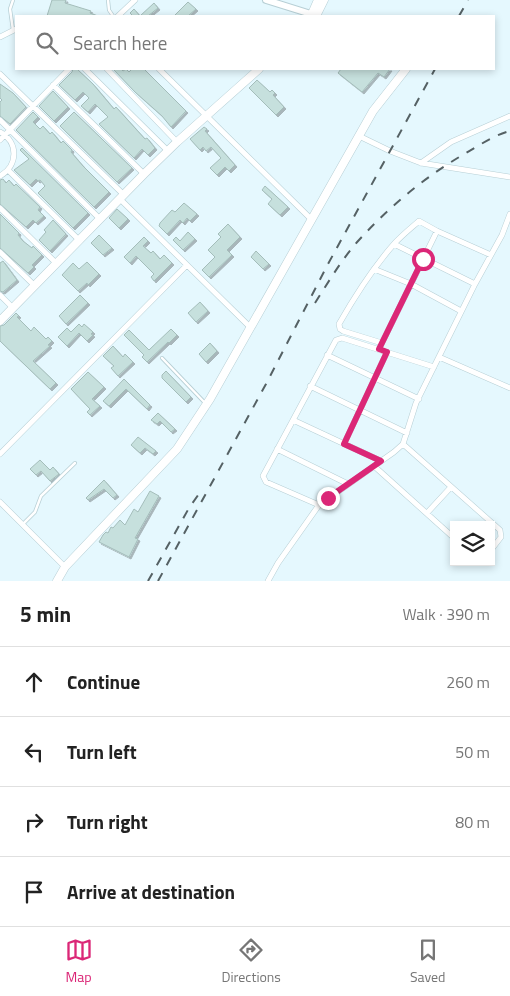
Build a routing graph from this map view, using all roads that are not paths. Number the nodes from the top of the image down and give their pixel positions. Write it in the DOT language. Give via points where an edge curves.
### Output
graph roads {
  1 [pos="13,0"];
  2 [pos="108,0"];
  3 [pos="135,0"];
  4 [pos="266,0"];
  5 [pos="318,0"];
  6 [pos="324,0"];
  7 [pos="112,15"];
  8 [pos="119,15"];
  9 [pos="313,15"];
  10 [pos="316,15"];
  11 [pos="316,15"];
  12 [pos="15,30"];
  13 [pos="0,37"];
  14 [pos="68,70"];
  15 [pos="86,70"];
  16 [pos="108,70"];
  17 [pos="159,70"];
  18 [pos="258,70"];
  19 [pos="405,70"];
  20 [pos="0,74"];
  21 [pos="53,85"];
  22 [pos="33,106"];
  23 [pos="207,116"];
  24 [pos="510,116"];
  25 [pos="0,120"];
  26 [pos="5,132"];
  27 [pos="359,136"];
  28 [pos="0,140"];
  29 [pos="177,142"];
  30 [pos="168,151"];
  31 [pos="421,163"];
  32 [pos="8,170"];
  33 [pos="144,174"];
  34 [pos="0,176"];
  35 [pos="510,177"];
  36 [pos="122,197"];
  37 [pos="0,208"];
  38 [pos="510,214"];
  39 [pos="99,218"];
  40 [pos="312,220"];
  41 [pos="437,231"];
  42 [pos="80,241"];
  43 [pos="394,244"];
  44 [pos="0,252"];
  45 [pos="491,255"];
  46 [pos="423,259"];
  47 [pos="57,264"];
  48 [pos="187,265"];
  49 [pos="374,269"];
  50 [pos="411,284"];
  51 [pos="475,284"];
  52 [pos="35,286"];
  53 [pos="0,295"];
  54 [pos="13,308"];
  55 [pos="462,311"];
  56 [pos="0,320"];
  57 [pos="251,328"];
  58 [pos="382,343"];
  59 [pos="379,349"];
  60 [pos="387,352"];
  61 [pos="327,355"];
  62 [pos="162,358"];
  63 [pos="439,358"];
  64 [pos="434,367"];
  65 [pos="375,378"];
  66 [pos="310,386"];
  67 [pos="510,388"];
  68 [pos="419,399"];
  69 [pos="207,405"];
  70 [pos="360,410"];
  71 [pos="293,420"];
  72 [pos="407,433"];
  73 [pos="344,444"];
  74 [pos="403,444"];
  75 [pos="277,449"];
  76 [pos="0,454"];
  77 [pos="381,461"];
  78 [pos="75,463"];
  79 [pos="374,466"];
  80 [pos="348,484"];
  81 [pos="452,487"];
  82 [pos="0,502"];
  83 [pos="319,505"];
  84 [pos="427,513"];
  85 [pos="490,521"];
  86 [pos="23,524"];
  87 [pos="495,526"];
  88 [pos="450,534"];
  89 [pos="495,545"];
  90 [pos="65,567"];
  91 [pos="57,581"];
  92 [pos="268,581"];
  1 -- 12 [label="lane" via="10,9"];
  2 -- 7 [label="lane"];
  3 -- 8 [label="street"];
  4 -- 9 [label="street"];
  5 -- 10 [label="main road"];
  6 -- 11 [label="main road"];
  12 -- 13 [label="street"];
  14 -- 21 [label="street"];
  15 -- 30 [label="street"];
  16 -- 29 [label="street"];
  17 -- 23 [label="street"];
  18 -- 23 [label="main road"];
  19 -- 27 [label="main road" via="373,111"];
  20 -- 22 [label="street"];
  21 -- 22 [label="street"];
  21 -- 33 [label="street"];
  22 -- 26 [label="street"];
  22 -- 36 [label="street"];
  23 -- 29 [label="main road"];
  23 -- 40 [label="street"];
  24 -- 31 [label="street" via="451,142"];
  25 -- 26 [label="street"];
  26 -- 28 [label="street"];
  26 -- 32 [label="street" via="14,150"];
  26 -- 39 [label="street"];
  27 -- 31 [label="street"];
  27 -- 40 [label="main road"];
  29 -- 30 [label="main road"];
  30 -- 33 [label="main road"];
  31 -- 35 [label="street"];
  32 -- 34 [label="street"];
  32 -- 42 [label="street"];
  33 -- 36 [label="main road"];
  36 -- 39 [label="main road"];
  36 -- 48 [label="street"];
  37 -- 47 [label="street"];
  38 -- 45 [label="street"];
  39 -- 42 [label="main road"];
  40 -- 57 [label="main road"];
  41 -- 43 [label="street" via="419,220"];
  41 -- 45 [label="street"];
  41 -- 46 [label="street"];
  42 -- 47 [label="main road"];
  43 -- 46 [label="street"];
  43 -- 49 [label="street"];
  44 -- 52 [label="street"];
  45 -- 51 [label="street"];
  46 -- 50 [label="street"];
  46 -- 51 [label="street"];
  47 -- 52 [label="main road"];
  48 -- 57 [label="street"];
  48 -- 76 [label="street"];
  49 -- 50 [label="street"];
  49 -- 58 [label="street" via="339,324 343,331"];
  50 -- 55 [label="street"];
  50 -- 58 [label="street"];
  51 -- 55 [label="street"];
  52 -- 54 [label="main road"];
  53 -- 54 [label="street"];
  54 -- 56 [label="main road"];
  55 -- 63 [label="street"];
  57 -- 69 [label="main road"];
  58 -- 59 [label="street"];
  59 -- 60 [label="street"];
  59 -- 61 [label="street" via="342,338 336,340"];
  60 -- 64 [label="street"];
  60 -- 65 [label="street"];
  61 -- 65 [label="street"];
  61 -- 66 [label="street"];
  62 -- 69 [label="lane"];
  63 -- 64 [label="street"];
  63 -- 67 [label="street"];
  64 -- 68 [label="street"];
  65 -- 68 [label="street"];
  65 -- 70 [label="street"];
  66 -- 70 [label="street"];
  66 -- 71 [label="street"];
  68 -- 72 [label="street"];
  69 -- 90 [label="main road" via="178,448"];
  70 -- 72 [label="street"];
  70 -- 73 [label="street"];
  71 -- 73 [label="street"];
  71 -- 75 [label="street"];
  72 -- 74 [label="street"];
  73 -- 77 [label="street"];
  74 -- 77 [label="street"];
  74 -- 81 [label="street"];
  75 -- 80 [label="street"];
  75 -- 83 [label="street" via="264,472 266,482"];
  77 -- 79 [label="street"];
  78 -- 86 [label="lane" via="41,496 35,512"];
  79 -- 80 [label="street"];
  79 -- 84 [label="street"];
  80 -- 83 [label="street"];
  81 -- 84 [label="street"];
  81 -- 85 [label="street"];
  82 -- 86 [label="street"];
  83 -- 92 [label="street"];
  84 -- 88 [label="street"];
  86 -- 90 [label="street"];
  87 -- 89 [label="street" via="501,537"];
  90 -- 91 [label="main road"];
}
